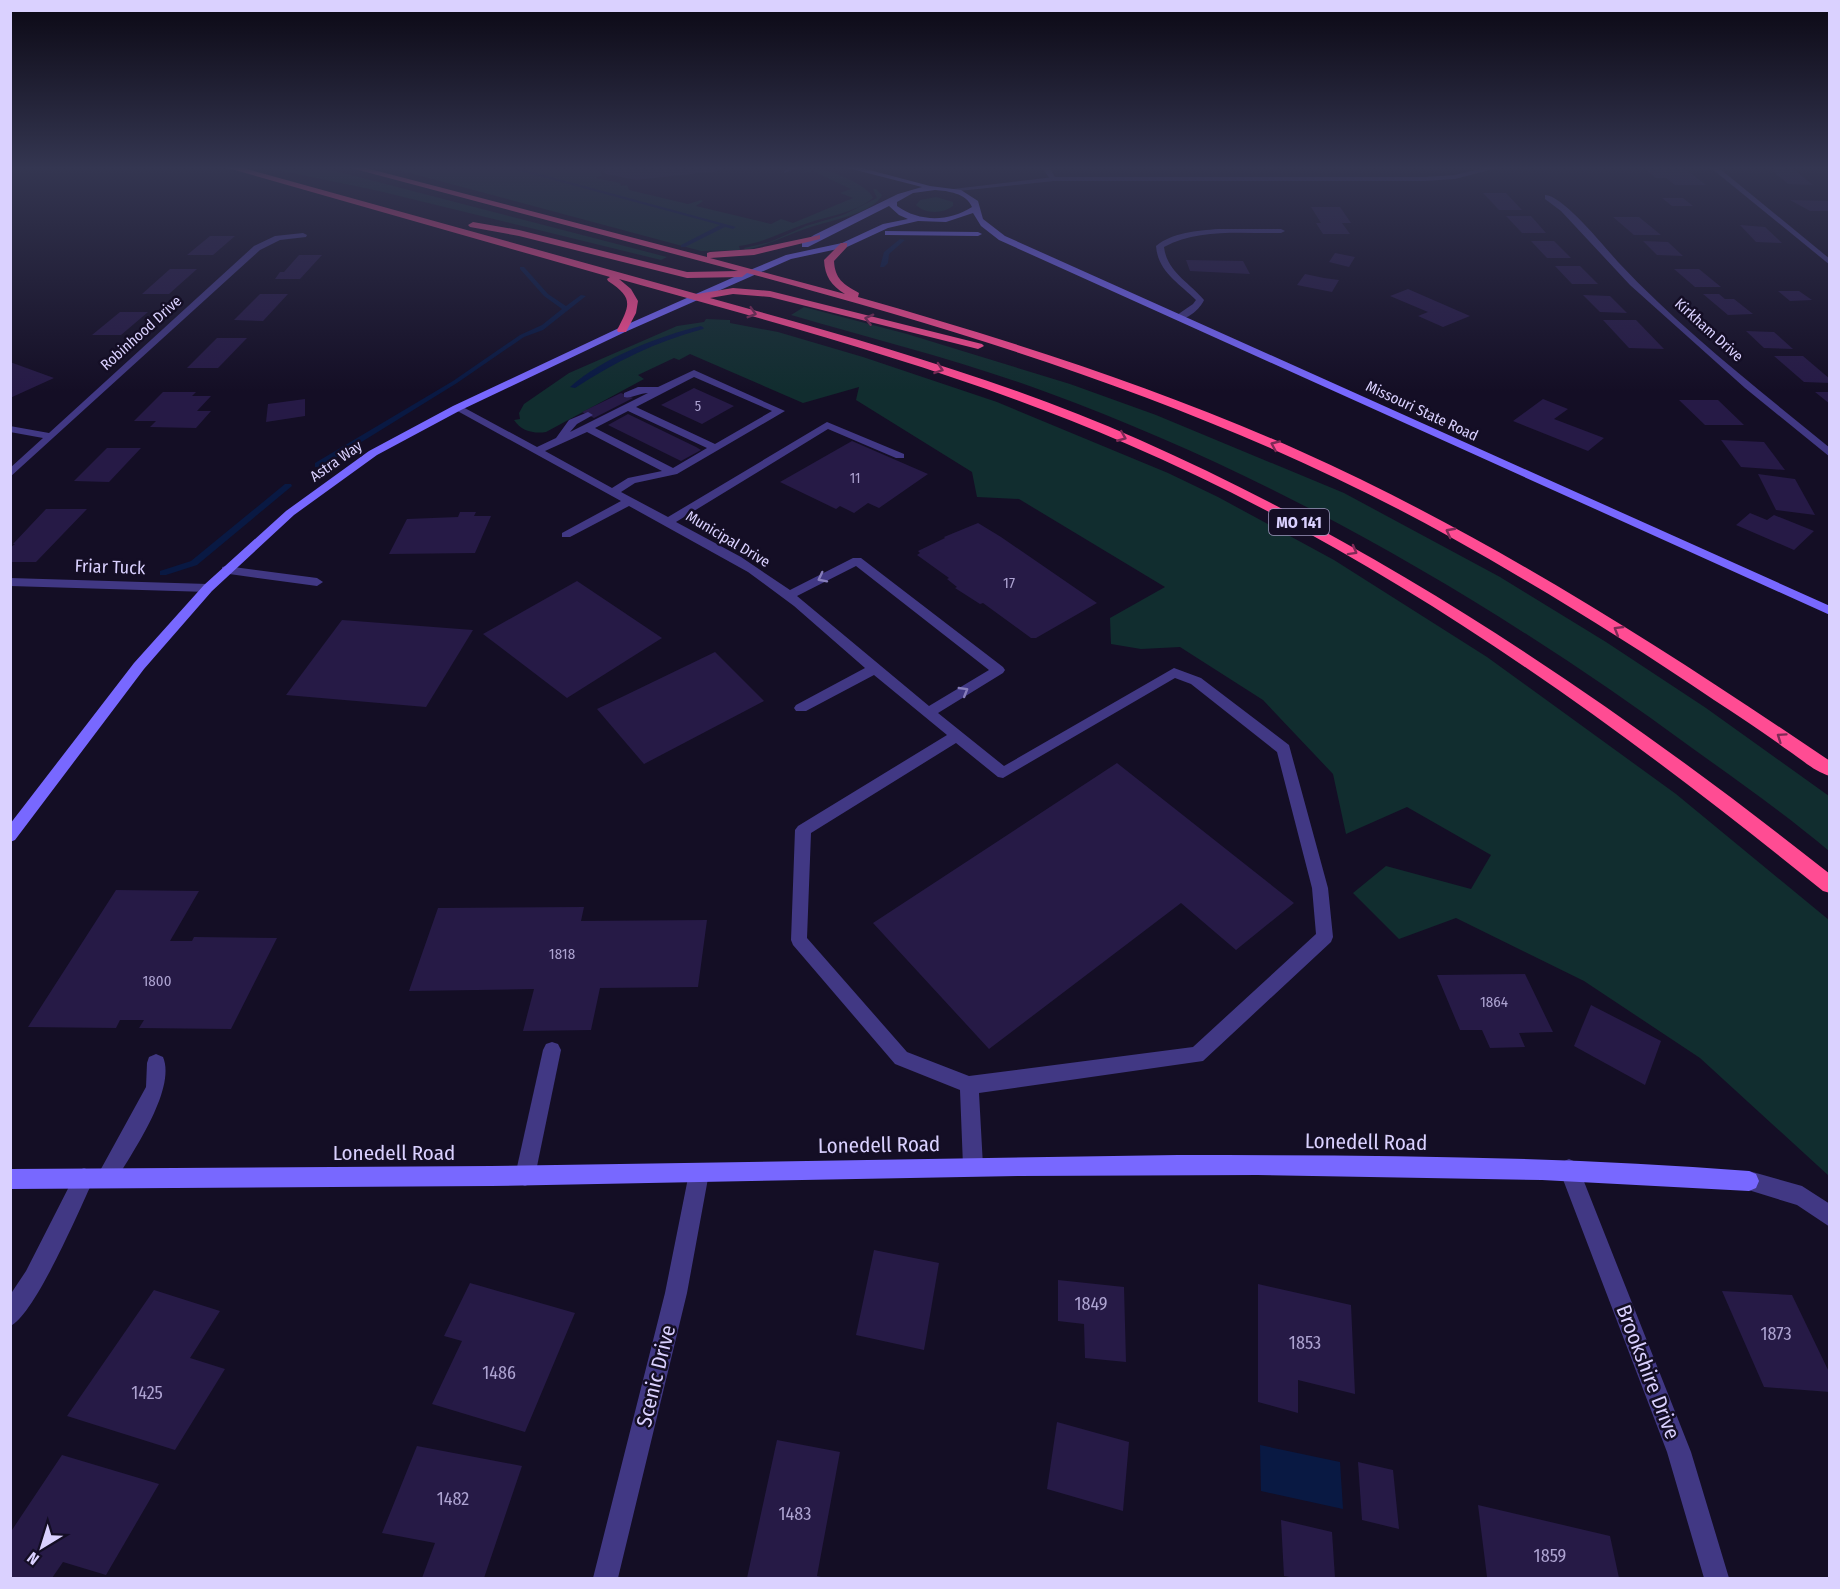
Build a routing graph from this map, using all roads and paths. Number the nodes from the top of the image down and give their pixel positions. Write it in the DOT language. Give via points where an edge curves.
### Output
graph roads {
  1 [pos="269,242"];
  2 [pos="498,242"];
  3 [pos="556,242"];
  4 [pos="638,242"];
  5 [pos="794,242"];
  6 [pos="810,242"];
  7 [pos="851,242"];
  8 [pos="1011,242"];
  9 [pos="1165,242"];
  10 [pos="1595,242"];
  11 [pos="1805,242"];
  12 [pos="844,245"];
  13 [pos="683,254"];
  14 [pos="789,257"];
  15 [pos="1830,263"];
  16 [pos="598,270"];
  17 [pos="753,272"];
  18 [pos="696,297"];
  19 [pos="867,302"];
  20 [pos="1180,317"];
  21 [pos="622,330"];
  22 [pos="1110,378"];
  23 [pos="663,390"];
  24 [pos="627,395"];
  25 [pos="628,407"];
  26 [pos="457,408"];
  27 [pos="588,415"];
  28 [pos="10,429"];
  29 [pos="587,429"];
  30 [pos="51,436"];
  31 [pos="557,440"];
  32 [pos="715,448"];
  33 [pos="537,451"];
  34 [pos="1830,454"];
  35 [pos="900,456"];
  36 [pos="673,472"];
  37 [pos="10,474"];
  38 [pos="613,492"];
  39 [pos="629,501"];
  40 [pos="669,521"];
  41 [pos="566,535"];
  42 [pos="226,570"];
  43 [pos="10,582"];
  44 [pos="317,582"];
  45 [pos="208,588"];
  46 [pos="788,596"];
  47 [pos="1830,611"];
  48 [pos="875,669"];
  49 [pos="801,708"];
  50 [pos="929,711"];
  51 [pos="958,735"];
  52 [pos="1830,770"];
  53 [pos="10,836"];
  54 [pos="1830,885"];
  55 [pos="552,1050"];
  56 [pos="156,1064"];
  57 [pos="969,1085"];
  58 [pos="973,1166"];
  59 [pos="1569,1169"];
  60 [pos="699,1173"];
  61 [pos="525,1176"];
  62 [pos="106,1178"];
  63 [pos="10,1179"];
  64 [pos="84,1179"];
  65 [pos="1830,1217"];
  66 [pos="10,1315"];
  67 [pos="605,1578"];
  68 [pos="1717,1578"];
  1 -- 30 [label="street, Robinhood Drive" via="257,248"];
  2 -- 16 [label="highway, MO 141"];
  3 -- 17 [label="highway" via="687,275"];
  4 -- 13 [label="highway"];
  5 -- 13 [label="highway" via="742,254"];
  6 -- 14 [label="street, Astra Way"];
  7 -- 12 [label="street, Astra Way"];
  8 -- 20 [label="street, Missouri State Road"];
  9 -- 20 [label="street" via="1160,246 1160,256 1166,267 1200,300"];
  10 -- 34 [label="street, Kirkham Drive" via="1633,283"];
  11 -- 15 [label="street"];
  12 -- 14 [label="street, Astra Way"];
  12 -- 19 [label="highway" via="830,260 830,275 841,287"];
  13 -- 17 [label="highway"];
  14 -- 17 [label="street, Astra Way"];
  16 -- 18 [label="highway, MO 141"];
  16 -- 21 [label="highway" via="626,288 634,299"];
  17 -- 18 [label="street, Astra Way"];
  17 -- 19 [label="highway"];
  18 -- 21 [label="street, Astra Way"];
  22 -- 18 [label="highway, one-way" via="771,294 733,291"];
  18 -- 54 [label="highway, MO 141, one-way" via="991,386 1132,441 1287,515 1429,597 1555,677 1657,749"];
  19 -- 22 [label="highway" via="983,335"];
  20 -- 47 [label="street, Missouri State Road"];
  21 -- 26 [label="street, Astra Way"];
  52 -- 22 [label="highway, one-way" via="1633,638 1450,531 1290,452"];
  23 -- 24 [label="street" via="638,390"];
  23 -- 25 [label="street"];
  23 -- 32 [label="street" via="694,374 780,411"];
  25 -- 29 [label="street"];
  25 -- 32 [label="street"];
  26 -- 33 [label="street, Municipal Drive"];
  26 -- 42 [label="street, Astra Way" via="388,444 332,481"];
  27 -- 31 [label="street" via="573,422"];
  28 -- 30 [label="street"];
  29 -- 31 [label="street"];
  29 -- 36 [label="street"];
  30 -- 37 [label="street, Robinhood Drive"];
  31 -- 33 [label="street"];
  32 -- 36 [label="street"];
  33 -- 38 [label="street, Municipal Drive"];
  35 -- 40 [label="street" via="827,425"];
  36 -- 38 [label="street" via="633,480"];
  38 -- 39 [label="street, Municipal Drive"];
  39 -- 40 [label="street, Municipal Drive"];
  39 -- 41 [label="street"];
  40 -- 46 [label="street, Municipal Drive" via="753,570"];
  42 -- 44 [label="street"];
  42 -- 45 [label="street, Astra Way"];
  43 -- 45 [label="street, Friar Tuck"];
  45 -- 53 [label="street, Astra Way" via="139,666"];
  46 -- 48 [label="street, Municipal Drive"];
  50 -- 46 [label="street, one-way" via="998,670 857,561"];
  48 -- 49 [label="street"];
  48 -- 50 [label="street, Municipal Drive"];
  50 -- 51 [label="street, Municipal Drive"];
  51 -- 57 [label="street" via="803,830 799,940 901,1058"];
  51 -- 57 [label="street, Municipal Drive" via="1003,773 1174,673 1196,681 1284,749 1320,888 1325,937 1197,1055"];
  55 -- 61 [label="street"];
  56 -- 62 [label="street" via="155,1088"];
  57 -- 58 [label="street"];
  58 -- 59 [label="street, Lonedell Road" via="1184,1164"];
  58 -- 60 [label="street, Lonedell Road"];
  59 -- 65 [label="street, Lonedell Road" via="1749,1181 1802,1196"];
  59 -- 68 [label="street, Brookshire Drive" via="1679,1452"];
  60 -- 61 [label="street, Lonedell Road"];
  60 -- 67 [label="street, Scenic Drive" via="676,1293"];
  61 -- 62 [label="street, Lonedell Road"];
  62 -- 64 [label="street, Lonedell Road"];
  63 -- 64 [label="street, Lonedell Road"];
  64 -- 66 [label="street" via="34,1279"];
}
